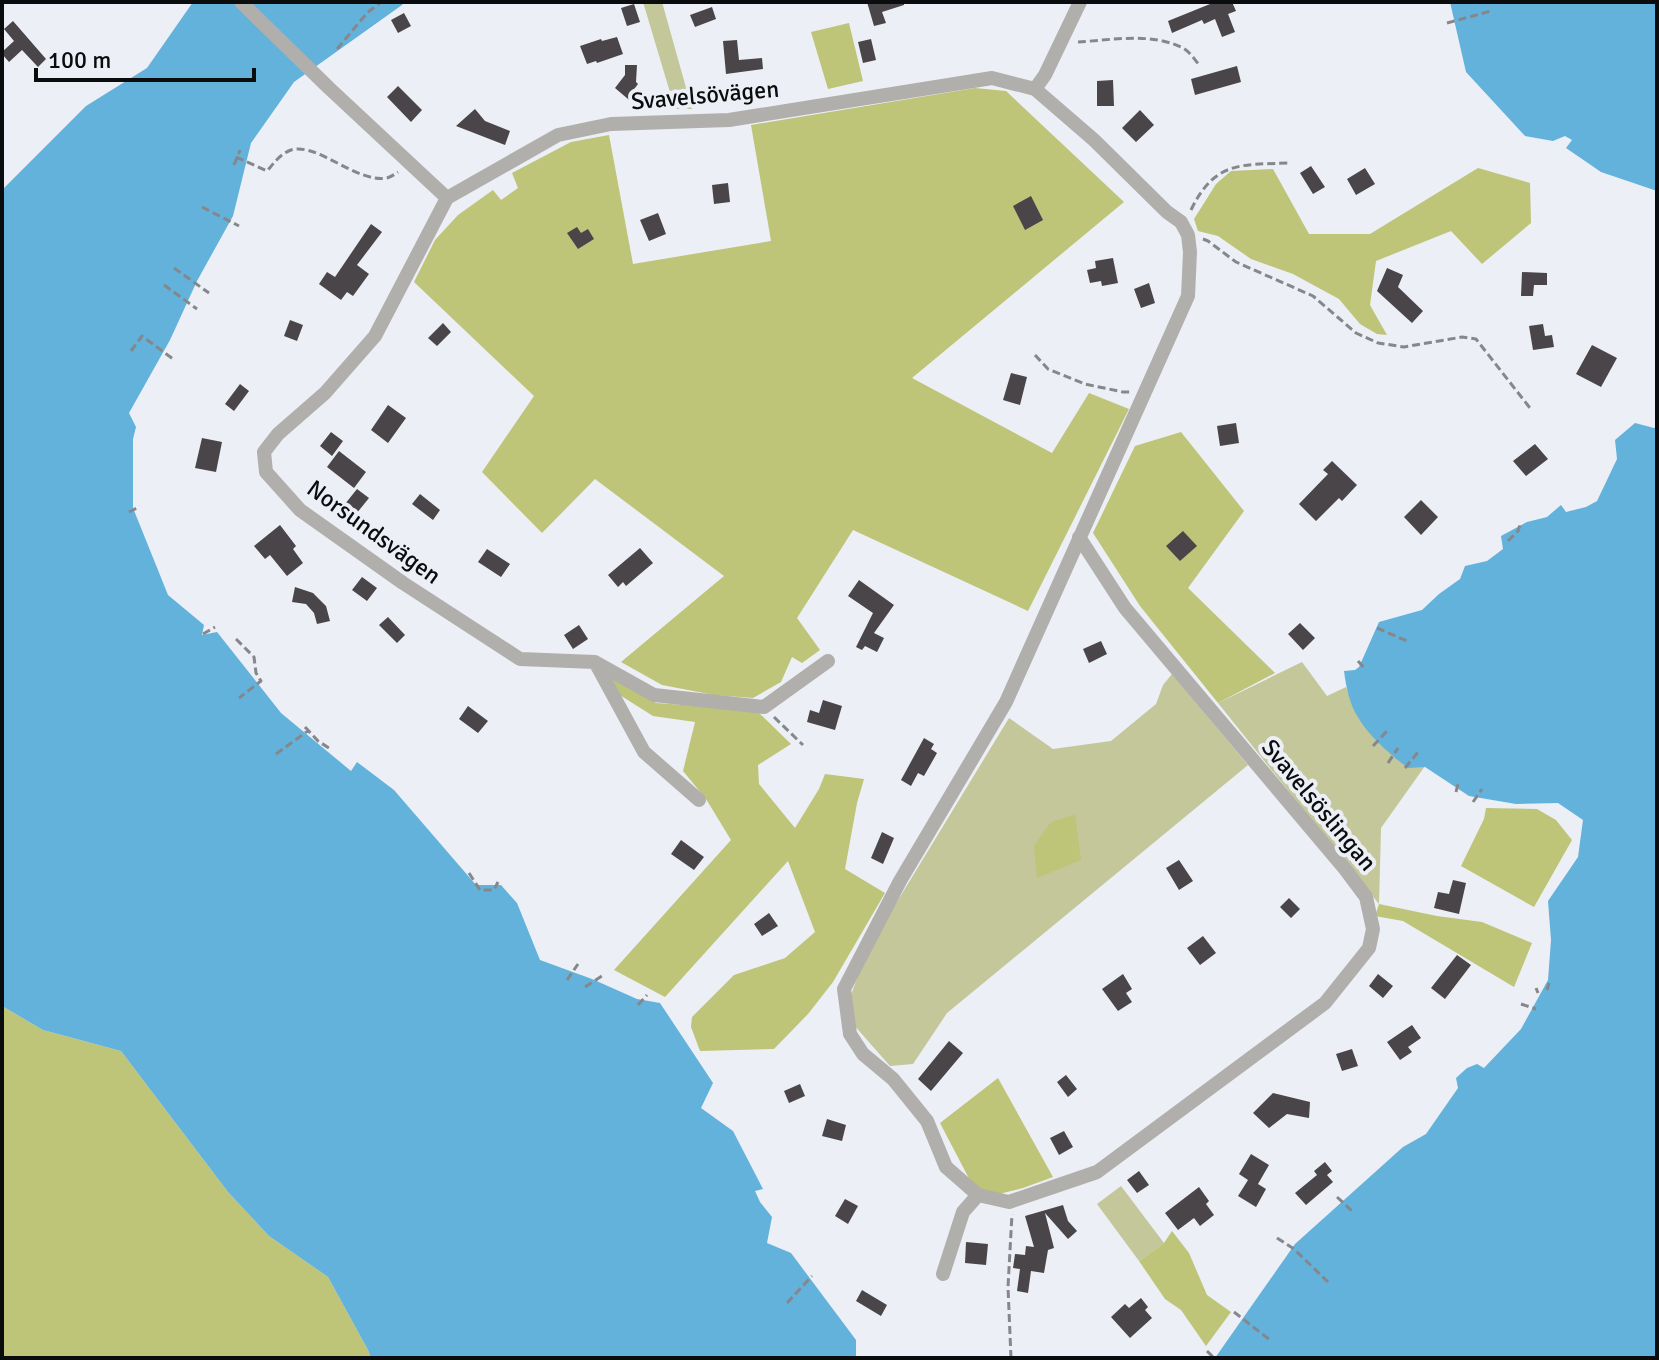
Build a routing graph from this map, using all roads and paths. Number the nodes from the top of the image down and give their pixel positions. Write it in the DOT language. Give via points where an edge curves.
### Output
graph roads {
  1 [pos="241,2"];
  2 [pos="381,2"];
  3 [pos="1080,2"];
  4 [pos="1491,11"];
  5 [pos="1447,23"];
  6 [pos="1065,38"];
  7 [pos="337,49"];
  8 [pos="1200,66"];
  9 [pos="1035,89"];
  10 [pos="240,150"];
  11 [pos="236,157"];
  12 [pos="409,163"];
  13 [pos="1290,163"];
  14 [pos="234,165"];
  15 [pos="447,198"];
  16 [pos="202,207"];
  17 [pos="239,226"];
  18 [pos="1184,228"];
  19 [pos="172,274"];
  20 [pos="164,285"];
  21 [pos="209,293"];
  22 [pos="197,309"];
  23 [pos="131,351"];
  24 [pos="1035,355"];
  25 [pos="173,359"];
  26 [pos="1144,395"];
  27 [pos="1530,408"];
  28 [pos="139,507"];
  29 [pos="129,512"];
  30 [pos="1520,525"];
  31 [pos="1079,537"];
  32 [pos="1508,541"];
  33 [pos="215,627"];
  34 [pos="1377,628"];
  35 [pos="203,634"];
  36 [pos="236,639"];
  37 [pos="1407,641"];
  38 [pos="828,661"];
  39 [pos="1358,661"];
  40 [pos="595,662"];
  41 [pos="1366,670"];
  42 [pos="239,698"];
  43 [pos="764,707"];
  44 [pos="1387,731"];
  45 [pos="803,745"];
  46 [pos="1373,746"];
  47 [pos="329,748"];
  48 [pos="1398,748"];
  49 [pos="1419,751"];
  50 [pos="276,754"];
  51 [pos="1388,763"];
  52 [pos="1405,768"];
  53 [pos="1458,784"];
  54 [pos="1482,789"];
  55 [pos="1456,792"];
  56 [pos="699,800"];
  57 [pos="1473,802"];
  58 [pos="469,873"];
  59 [pos="498,882"];
  60 [pos="578,964"];
  61 [pos="605,974"];
  62 [pos="567,980"];
  63 [pos="1549,983"];
  64 [pos="585,987"];
  65 [pos="1536,988"];
  66 [pos="1547,990"];
  67 [pos="1538,993"];
  68 [pos="647,995"];
  69 [pos="1521,1004"];
  70 [pos="638,1005"];
  71 [pos="1536,1009"];
  72 [pos="978,1195"];
  73 [pos="1337,1197"];
  74 [pos="1009,1202"];
  75 [pos="1352,1211"];
  76 [pos="1277,1238"];
  77 [pos="943,1274"];
  78 [pos="812,1276"];
  79 [pos="1328,1282"];
  80 [pos="787,1303"];
  81 [pos="1234,1312"];
  82 [pos="1270,1340"];
  83 [pos="1207,1351"];
  84 [pos="1011,1358"];
  85 [pos="1214,1358"];
  1 -- 12 [label="street"];
  2 -- 7 [label="path"];
  3 -- 6 [label="street"];
  4 -- 5 [label="path"];
  6 -- 8 [label="path" via="1162,41 1186,49"];
  6 -- 9 [label="street"];
  9 -- 15 [label="street, Svavelsövägen" via="992,78 729,120 611,124 558,135"];
  9 -- 18 [label="street, Svavelsövägen"];
  10 -- 11 [label="path"];
  11 -- 12 [label="path" via="267,171 281,155 308,150 386,178"];
  11 -- 14 [label="path"];
  12 -- 15 [label="street"];
  13 -- 18 [label="path" via="1236,166 1212,178"];
  15 -- 40 [label="street, Norsundsvägen" via="375,336 325,393 278,434 264,452 266,472 300,510 520,659"];
  16 -- 17 [label="path"];
  18 -- 26 [label="street" via="1190,252 1188,296"];
  18 -- 27 [label="path" via="1236,262 1313,296 1356,333 1378,343 1404,347 1476,339"];
  19 -- 21 [label="path" via="176,266"];
  20 -- 22 [label="path"];
  23 -- 25 [label="path" via="142,336"];
  24 -- 26 [label="path" via="1048,369 1085,384"];
  26 -- 31 [label="street"];
  28 -- 29 [label="path"];
  30 -- 32 [label="path"];
  31 -- 72 [label="street" via="1006,702 900,881 844,989 850,1034 863,1054 893,1079 927,1121 946,1167"];
  31 -- 74 [label="street, Svavelsöslingan" via="1125,608 1366,897 1373,929 1369,948 1325,1003 1097,1172"];
  33 -- 35 [label="path"];
  34 -- 37 [label="path"];
  36 -- 42 [label="path" via="254,657 261,681"];
  38 -- 43 [label="street"];
  39 -- 41 [label="path"];
  40 -- 43 [label="street, Norsundsvägen" via="654,695"];
  40 -- 56 [label="street" via="644,752"];
  43 -- 45 [label="path"];
  44 -- 46 [label="path"];
  47 -- 50 [label="path" via="307,728"];
  48 -- 51 [label="path"];
  49 -- 52 [label="path"];
  53 -- 55 [label="path"];
  54 -- 57 [label="path"];
  58 -- 59 [label="path" via="480,890 494,890"];
  60 -- 62 [label="path"];
  61 -- 64 [label="path"];
  63 -- 66 [label="path"];
  65 -- 67 [label="path"];
  68 -- 70 [label="path"];
  69 -- 71 [label="path"];
  72 -- 74 [label="street"];
  72 -- 77 [label="street" via="963,1212"];
  73 -- 75 [label="path"];
  74 -- 84 [label="path"];
  76 -- 79 [label="path"];
  78 -- 80 [label="path"];
  81 -- 82 [label="path"];
  83 -- 85 [label="path"];
}
